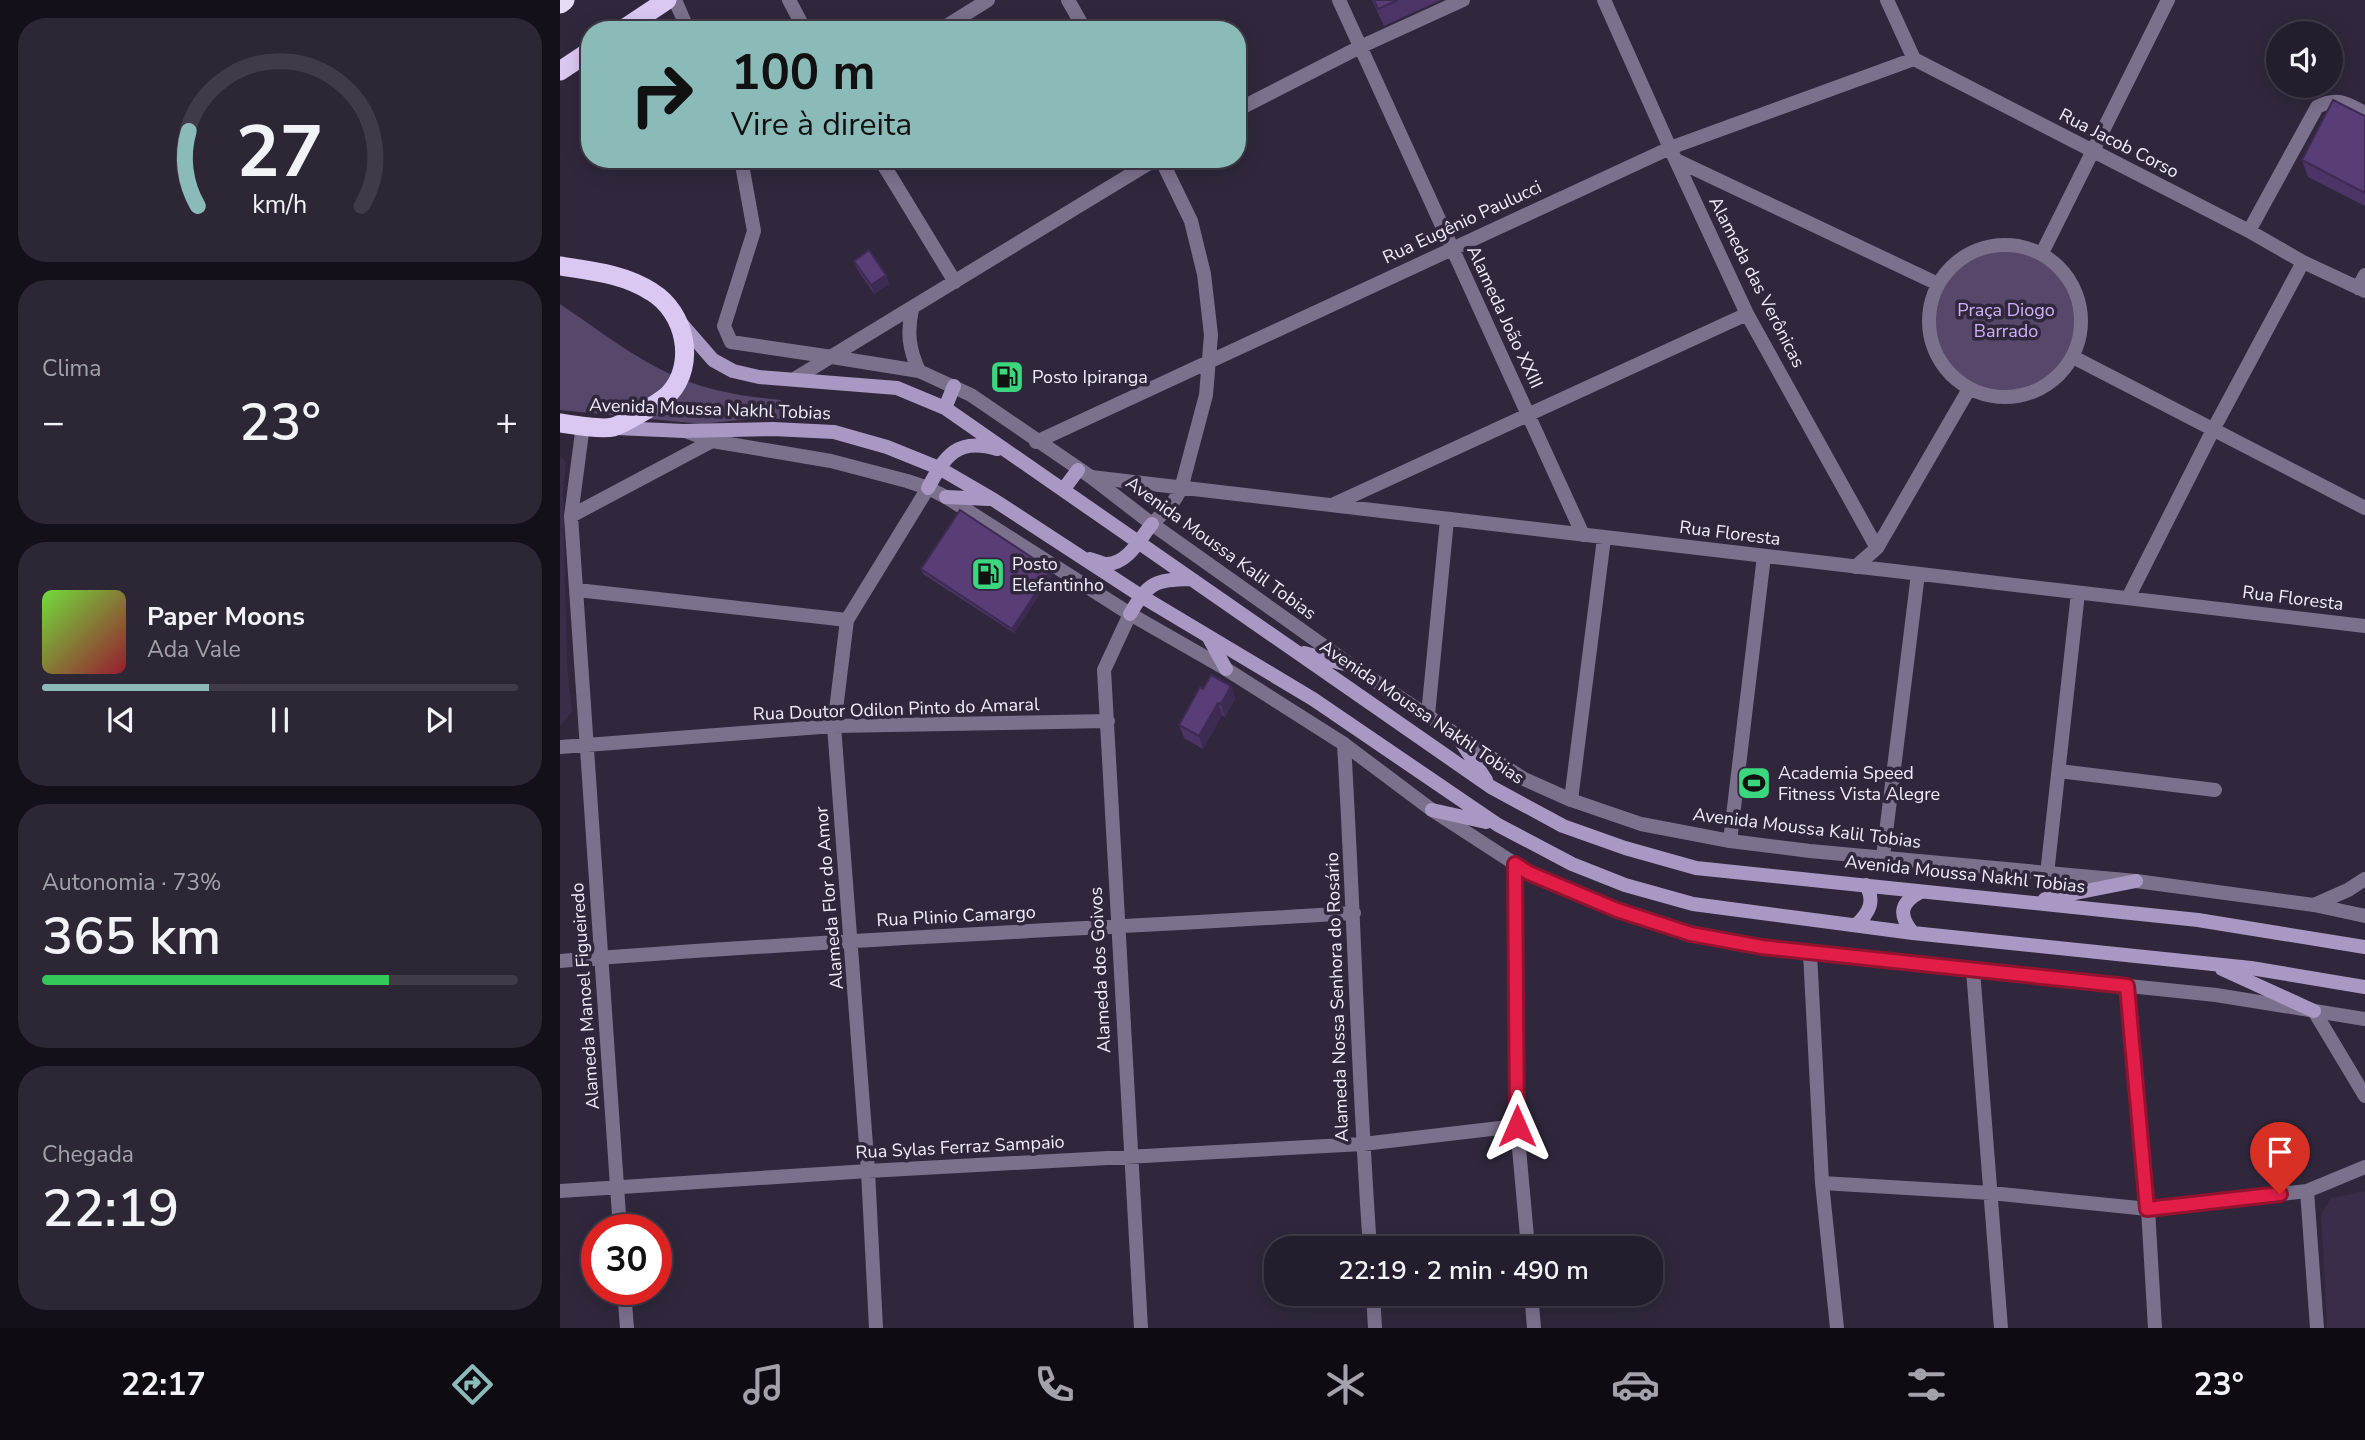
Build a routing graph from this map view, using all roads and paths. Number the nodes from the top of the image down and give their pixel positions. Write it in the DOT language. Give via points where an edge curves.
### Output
graph roads {
  1 [pos="667,0"];
  2 [pos="676,0"];
  3 [pos="789,0"];
  4 [pos="988,0"];
  5 [pos="1068,0"];
  6 [pos="1339,0"];
  7 [pos="1463,0"];
  8 [pos="1604,0"];
  9 [pos="1887,0"];
  10 [pos="2168,0"];
  11 [pos="636,21"];
  12 [pos="684,21"];
  13 [pos="800,21"];
  14 [pos="954,21"];
  15 [pos="1080,21"];
  16 [pos="1360,47"];
  17 [pos="581,57"];
  18 [pos="1914,59"];
  19 [pos="560,71"];
  20 [pos="1246,105"];
  21 [pos="2365,113"];
  22 [pos="2092,152"];
  23 [pos="1673,154"];
  24 [pos="743,168"];
  25 [pos="885,168"];
  26 [pos="1143,168"];
  27 [pos="1163,168"];
  28 [pos="2249,230"];
  29 [pos="1452,248"];
  30 [pos="2042,253"];
  31 [pos="2303,262"];
  32 [pos="560,266"];
  33 [pos="955,282"];
  34 [pos="1938,284"];
  35 [pos="2363,285"];
  36 [pos="912,309"];
  37 [pos="1748,314"];
  38 [pos="679,320"];
  39 [pos="832,357"];
  40 [pos="2073,357"];
  41 [pos="1209,362"];
  42 [pos="919,371"];
  43 [pos="796,378"];
  44 [pos="954,386"];
  45 [pos="1969,389"];
  46 [pos="945,408"];
  47 [pos="1528,415"];
  48 [pos="569,426"];
  49 [pos="612,428"];
  50 [pos="2214,428"];
  51 [pos="684,431"];
  52 [pos="712,441"];
  53 [pos="1036,442"];
  54 [pos="1011,453"];
  55 [pos="939,468"];
  56 [pos="1085,473"];
  57 [pos="928,488"];
  58 [pos="1181,489"];
  59 [pos="1063,490"];
  60 [pos="946,497"];
  61 [pos="994,500"];
  62 [pos="1330,506"];
  63 [pos="2365,508"];
  64 [pos="571,516"];
  65 [pos="1447,520"];
  66 [pos="1152,524"];
  67 [pos="1583,536"];
  68 [pos="1604,538"];
  69 [pos="1138,541"];
  70 [pos="1877,548"];
  71 [pos="1076,555"];
  72 [pos="1764,556"];
  73 [pos="1855,567"];
  74 [pos="1917,574"];
  75 [pos="1191,579"];
  76 [pos="577,590"];
  77 [pos="2078,593"];
  78 [pos="1140,596"];
  79 [pos="2128,598"];
  80 [pos="1129,614"];
  81 [pos="847,620"];
  82 [pos="2365,626"];
  83 [pos="1209,637"];
  84 [pos="1293,650"];
  85 [pos="1352,666"];
  86 [pos="1226,669"];
  87 [pos="1428,715"];
  88 [pos="1108,721"];
  89 [pos="834,726"];
  90 [pos="1458,737"];
  91 [pos="1344,744"];
  92 [pos="588,746"];
  93 [pos="560,747"];
  94 [pos="2059,771"];
  95 [pos="1491,787"];
  96 [pos="2215,790"];
  97 [pos="1572,800"];
  98 [pos="1432,810"];
  99 [pos="1498,825"];
  100 [pos="1730,841"];
  101 [pos="1883,857"];
  102 [pos="1515,864"];
  103 [pos="2047,874"];
  104 [pos="2365,879"];
  105 [pos="2136,881"];
  106 [pos="1866,885"];
  107 [pos="1920,892"];
  108 [pos="2033,902"];
  109 [pos="2314,905"];
  110 [pos="1354,913"];
  111 [pos="2365,916"];
  112 [pos="1856,925"];
  113 [pos="1117,928"];
  114 [pos="1913,933"];
  115 [pos="852,940"];
  116 [pos="2365,947"];
  117 [pos="1810,953"];
  118 [pos="602,958"];
  119 [pos="560,961"];
  120 [pos="2208,962"];
  121 [pos="1973,970"];
  122 [pos="2127,986"];
  123 [pos="2365,987"];
  124 [pos="2314,1011"];
  125 [pos="2365,1019"];
  126 [pos="2365,1096"];
  127 [pos="1517,1126"];
  128 [pos="1363,1144"];
  129 [pos="1130,1157"];
  130 [pos="2365,1167"];
  131 [pos="868,1171"];
  132 [pos="1822,1183"];
  133 [pos="617,1186"];
  134 [pos="560,1191"];
  135 [pos="2307,1191"];
  136 [pos="1991,1193"];
  137 [pos="2147,1209"];
  138 [pos="619,1214"];
  139 [pos="1369,1236"];
  140 [pos="1527,1236"];
  141 [pos="625,1305"];
  142 [pos="1374,1306"];
  143 [pos="1532,1306"];
  144 [pos="627,1328"];
  145 [pos="876,1328"];
  146 [pos="1141,1328"];
  147 [pos="1376,1328"];
  148 [pos="1534,1328"];
  149 [pos="1837,1328"];
  150 [pos="2001,1328"];
  151 [pos="2155,1328"];
  152 [pos="2317,1328"];
  1 -- 11 [label="highway"];
  2 -- 12 [label="street"];
  3 -- 13 [label="street"];
  4 -- 14 [label="street"];
  5 -- 15 [label="street"];
  6 -- 16 [label="street, Alameda João XXIII"];
  7 -- 16 [label="street"];
  8 -- 23 [label="street, Alameda das Verônicas"];
  9 -- 18 [label="street"];
  10 -- 22 [label="street"];
  16 -- 20 [label="street"];
  16 -- 29 [label="street, Alameda João XXIII"];
  17 -- 19 [label="highway"];
  18 -- 22 [label="street, Rua Jacob Corso"];
  18 -- 23 [label="street, Rua Eugênio Paulucci"];
  21 -- 28 [label="street" via="2343,102 2328,101 2317,107"];
  22 -- 28 [label="street, Rua Jacob Corso"];
  22 -- 30 [label="street"];
  23 -- 29 [label="street, Rua Eugênio Paulucci"];
  23 -- 34 [label="street"];
  23 -- 37 [label="street, Alameda das Verônicas"];
  24 -- 39 [label="street, Avenida Moussa Kalil Tobias" via="754,231 724,326 731,342"];
  25 -- 33 [label="street"];
  26 -- 33 [label="street"];
  27 -- 41 [label="street" via="1191,221 1204,274 1211,335"];
  28 -- 31 [label="street, Rua Jacob Corso"];
  29 -- 41 [label="street, Rua Eugênio Paulucci"];
  29 -- 47 [label="street, Alameda João XXIII"];
  30 -- 34 [label="street" via="2020,245 1996,244 1972,251 1952,265"];
  30 -- 40 [label="street" via="2061,267 2075,287 2081,334"];
  31 -- 35 [label="street, Rua Jacob Corso"];
  31 -- 50 [label="street"];
  32 -- 38 [label="highway, Avenida Moussa Nakhl Tobias" via="617,275 638,284 669,306"];
  33 -- 36 [label="street"];
  34 -- 45 [label="street" via="1930,307 1929,331 1936,354 1950,374"];
  36 -- 39 [label="street"];
  36 -- 42 [label="street" via="908,330"];
  37 -- 47 [label="street"];
  37 -- 70 [label="street, Alameda das Verônicas"];
  38 -- 43 [label="main road, Avenida Moussa Nakhl Tobias" via="713,360 733,371"];
  38 -- 49 [label="highway" via="685,352 669,394"];
  39 -- 42 [label="street, Avenida Moussa Kalil Tobias"];
  39 -- 43 [label="street"];
  40 -- 45 [label="street" via="2059,376 2028,394 1992,397"];
  40 -- 50 [label="street"];
  41 -- 53 [label="street, Rua Eugênio Paulucci"];
  41 -- 58 [label="street" via="1206,395"];
  42 -- 44 [label="street, Avenida Moussa Kalil Tobias"];
  43 -- 46 [label="main road, Avenida Moussa Nakhl Tobias" via="897,388"];
  44 -- 46 [label="main road"];
  44 -- 53 [label="street, Avenida Moussa Kalil Tobias"];
  45 -- 70 [label="street"];
  46 -- 54 [label="main road, Avenida Moussa Nakhl Tobias"];
  47 -- 62 [label="street"];
  47 -- 67 [label="street, Alameda João XXIII"];
  48 -- 49 [label="highway, Avenida Moussa Nakhl Tobias"];
  48 -- 64 [label="street, Alameda Manoel Figueiredo"];
  49 -- 51 [label="main road, Avenida Moussa Nakhl Tobias"];
  50 -- 63 [label="street"];
  50 -- 79 [label="street"];
  51 -- 52 [label="street"];
  51 -- 55 [label="main road, Avenida Moussa Nakhl Tobias" via="834,432"];
  52 -- 57 [label="street" via="831,461"];
  52 -- 64 [label="street"];
  53 -- 56 [label="street, Avenida Moussa Kalil Tobias"];
  54 -- 55 [label="main road" via="980,444 961,446"];
  54 -- 59 [label="main road, Avenida Moussa Nakhl Tobias"];
  55 -- 57 [label="main road"];
  55 -- 61 [label="main road, Avenida Moussa Nakhl Tobias"];
  56 -- 58 [label="street, Rua Floresta"];
  56 -- 59 [label="main road"];
  56 -- 66 [label="street, Avenida Moussa Kalil Tobias"];
  57 -- 60 [label="street"];
  57 -- 81 [label="street, Alameda Flor do Amor"];
  58 -- 62 [label="street, Rua Floresta"];
  58 -- 66 [label="street"];
  59 -- 69 [label="main road, Avenida Moussa Nakhl Tobias"];
  60 -- 61 [label="main road"];
  60 -- 80 [label="street"];
  61 -- 71 [label="main road, Avenida Moussa Nakhl Tobias"];
  62 -- 65 [label="street, Rua Floresta"];
  64 -- 76 [label="street, Alameda Manoel Figueiredo"];
  65 -- 67 [label="street, Rua Floresta"];
  65 -- 87 [label="street"];
  66 -- 69 [label="main road"];
  66 -- 85 [label="street, Avenida Moussa Kalil Tobias"];
  67 -- 68 [label="street, Rua Floresta"];
  68 -- 72 [label="street, Rua Floresta"];
  68 -- 97 [label="street"];
  69 -- 71 [label="main road" via="1124,557 1107,564"];
  69 -- 75 [label="main road, Avenida Moussa Nakhl Tobias"];
  70 -- 73 [label="street"];
  71 -- 78 [label="main road, Avenida Moussa Nakhl Tobias"];
  72 -- 73 [label="street, Rua Floresta"];
  72 -- 100 [label="street"];
  73 -- 74 [label="street, Rua Floresta"];
  74 -- 77 [label="street, Rua Floresta"];
  74 -- 101 [label="street"];
  75 -- 78 [label="main road" via="1156,582"];
  75 -- 84 [label="main road, Avenida Moussa Nakhl Tobias"];
  76 -- 81 [label="street"];
  76 -- 92 [label="street, Alameda Manoel Figueiredo"];
  77 -- 79 [label="street, Rua Floresta"];
  77 -- 94 [label="street"];
  78 -- 80 [label="main road"];
  78 -- 83 [label="main road, Avenida Moussa Nakhl Tobias"];
  79 -- 82 [label="street, Rua Floresta"];
  80 -- 86 [label="street"];
  80 -- 88 [label="street, Alameda dos Goivos" via="1104,670"];
  81 -- 89 [label="street, Alameda Flor do Amor"];
  83 -- 86 [label="main road"];
  83 -- 99 [label="main road, Avenida Moussa Nakhl Tobias" via="1313,699"];
  84 -- 85 [label="main road"];
  84 -- 95 [label="main road, Avenida Moussa Nakhl Tobias"];
  85 -- 87 [label="street, Avenida Moussa Kalil Tobias"];
  86 -- 91 [label="street"];
  87 -- 90 [label="street, Avenida Moussa Kalil Tobias"];
  88 -- 89 [label="street, Rua Doutor Odilon Pinto do Amaral"];
  88 -- 113 [label="street, Alameda dos Goivos"];
  89 -- 92 [label="street, Rua Doutor Odilon Pinto do Amaral"];
  89 -- 115 [label="street, Alameda Flor do Amor"];
  90 -- 95 [label="main road"];
  90 -- 97 [label="street, Avenida Moussa Kalil Tobias" via="1524,779"];
  91 -- 98 [label="street"];
  91 -- 110 [label="street, Alameda Nossa Senhora do Rosário"];
  92 -- 93 [label="street, Rua Doutor Odilon Pinto do Amaral"];
  92 -- 118 [label="street, Alameda Manoel Figueiredo"];
  94 -- 96 [label="street"];
  94 -- 103 [label="street"];
  95 -- 106 [label="main road, Avenida Moussa Nakhl Tobias" via="1563,826 1696,868"];
  97 -- 100 [label="street, Avenida Moussa Kalil Tobias" via="1641,824"];
  98 -- 99 [label="main road"];
  98 -- 102 [label="street"];
  99 -- 112 [label="main road, Avenida Moussa Nakhl Tobias" via="1572,864 1693,904"];
  100 -- 101 [label="street, Avenida Moussa Kalil Tobias"];
  101 -- 103 [label="street, Avenida Moussa Kalil Tobias"];
  102 -- 117 [label="street" via="1617,910 1691,934"];
  102 -- 127 [label="street"];
  103 -- 105 [label="street, Avenida Moussa Kalil Tobias"];
  104 -- 109 [label="street"];
  105 -- 108 [label="main road"];
  105 -- 109 [label="street, Avenida Moussa Kalil Tobias"];
  106 -- 107 [label="main road, Avenida Moussa Nakhl Tobias"];
  106 -- 112 [label="main road" via="1871,903"];
  107 -- 108 [label="main road, Avenida Moussa Nakhl Tobias"];
  107 -- 114 [label="main road" via="1904,906 1905,923"];
  108 -- 116 [label="main road, Avenida Moussa Nakhl Tobias" via="2198,920"];
  109 -- 111 [label="street, Avenida Moussa Kalil Tobias"];
  110 -- 113 [label="street, Rua Plinio Camargo"];
  110 -- 128 [label="street, Alameda Nossa Senhora do Rosário"];
  112 -- 114 [label="main road, Avenida Moussa Nakhl Tobias"];
  113 -- 115 [label="street, Rua Plinio Camargo"];
  113 -- 129 [label="street, Alameda dos Goivos"];
  114 -- 120 [label="main road, Avenida Moussa Nakhl Tobias"];
  115 -- 118 [label="street, Rua Plinio Camargo"];
  115 -- 131 [label="street, Alameda Flor do Amor"];
  117 -- 121 [label="street"];
  117 -- 132 [label="street"];
  118 -- 119 [label="street, Rua Plinio Camargo"];
  118 -- 133 [label="street, Alameda Manoel Figueiredo"];
  120 -- 123 [label="main road, Avenida Moussa Nakhl Tobias"];
  120 -- 124 [label="main road"];
  121 -- 122 [label="street"];
  121 -- 136 [label="street"];
  122 -- 124 [label="street"];
  122 -- 137 [label="street"];
  124 -- 125 [label="street"];
  124 -- 126 [label="street"];
  127 -- 128 [label="street, Rua Sylas Ferraz Sampaio"];
  127 -- 140 [label="street"];
  128 -- 129 [label="street, Rua Sylas Ferraz Sampaio"];
  128 -- 139 [label="street, Alameda Nossa Senhora do Rosário"];
  129 -- 131 [label="street, Rua Sylas Ferraz Sampaio"];
  129 -- 146 [label="street, Alameda dos Goivos"];
  130 -- 135 [label="street"];
  131 -- 133 [label="street, Rua Sylas Ferraz Sampaio"];
  131 -- 145 [label="street, Alameda Flor do Amor"];
  132 -- 136 [label="street"];
  132 -- 149 [label="street"];
  133 -- 134 [label="street, Rua Sylas Ferraz Sampaio"];
  133 -- 138 [label="street, Alameda Manoel Figueiredo"];
  135 -- 137 [label="street"];
  135 -- 152 [label="street"];
  136 -- 137 [label="street"];
  136 -- 150 [label="street"];
  137 -- 151 [label="street"];
  141 -- 144 [label="street"];
  142 -- 147 [label="street"];
  143 -- 148 [label="street"];
}
